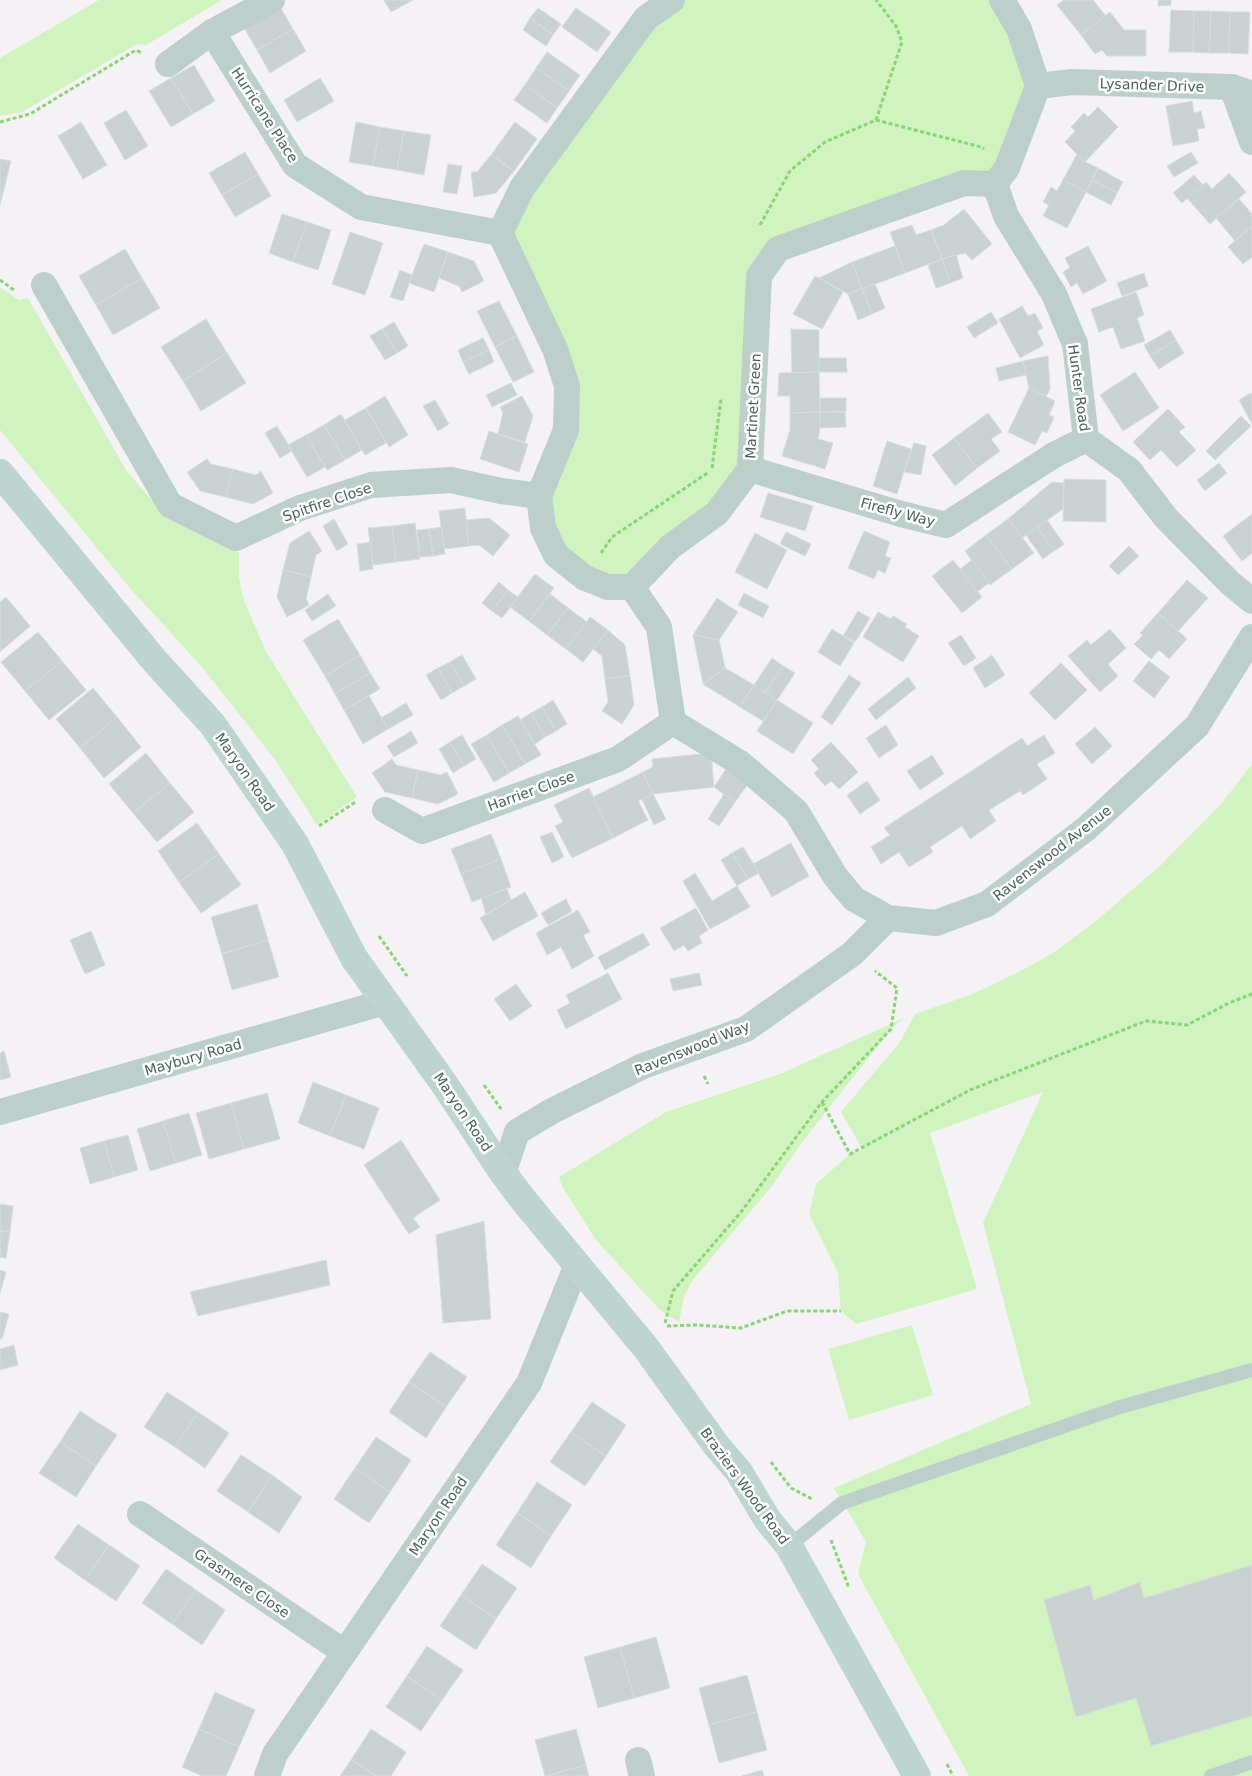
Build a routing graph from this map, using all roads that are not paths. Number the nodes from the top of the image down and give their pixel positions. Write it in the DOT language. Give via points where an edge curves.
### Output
graph roads {
  1 [pos="272,0"];
  2 [pos="672,0"];
  3 [pos="1002,0"];
  4 [pos="212,32"];
  5 [pos="168,64"];
  6 [pos="1038,86"];
  7 [pos="1242,90"];
  8 [pos="1252,142"];
  9 [pos="1001,176"];
  10 [pos="500,233"];
  11 [pos="44,285"];
  12 [pos="1086,439"];
  13 [pos="750,470"];
  14 [pos="0,474"];
  15 [pos="539,496"];
  16 [pos="632,587"];
  17 [pos="1252,601"];
  18 [pos="1252,637"];
  19 [pos="673,722"];
  20 [pos="385,810"];
  21 [pos="888,918"];
  22 [pos="385,1002"];
  23 [pos="0,1112"];
  24 [pos="503,1173"];
  25 [pos="577,1265"];
  26 [pos="1252,1370"];
  27 [pos="140,1514"];
  28 [pos="789,1546"];
  29 [pos="344,1652"];
  30 [pos="1252,1762"];
  31 [pos="267,1776"];
  32 [pos="917,1776"];
  33 [pos="1211,1776"];
  1 -- 4 [label="street"];
  2 -- 10 [label="street" via="646,18 522,188"];
  3 -- 6 [label="street" via="1019,29"];
  4 -- 5 [label="street"];
  4 -- 10 [label="street, Hurricane Place" via="295,165 361,207"];
  6 -- 7 [label="street, Lysander Drive" via="1072,82"];
  6 -- 9 [label="street"];
  7 -- 8 [label="street, Lysander Drive"];
  9 -- 12 [label="street, Hunter Road" via="1006,216 1054,294 1075,344"];
  9 -- 13 [label="street, Martinet Green" via="964,183 778,249 759,276"];
  10 -- 15 [label="street" via="555,349 566,386 566,430"];
  11 -- 15 [label="street, Spitfire Close" via="170,505 236,538 300,508 371,485 451,480 501,492"];
  12 -- 13 [label="street, Firefly Way" via="1054,455 946,525"];
  12 -- 17 [label="street, Hunter Road" via="1129,470 1166,518"];
  13 -- 16 [label="street, Martinet Green" via="717,513 670,547"];
  14 -- 22 [label="street, Maryon Road" via="154,660 213,725 295,844 354,958"];
  15 -- 16 [label="street" via="543,528 556,555 586,578 608,587"];
  16 -- 19 [label="street" via="659,627"];
  18 -- 21 [label="street, Ravenswood Avenue" via="1197,726 1087,828 987,904 936,923"];
  19 -- 20 [label="street, Harrier Close" via="618,759 422,830"];
  19 -- 21 [label="street, Ravenswood Avenue" via="740,763 796,811 835,876 854,899"];
  21 -- 24 [label="street, Ravenswood Way" via="852,954 746,1029 643,1066 517,1132"];
  22 -- 23 [label="street, Maybury Road"];
  22 -- 24 [label="street, Maryon Road" via="446,1085"];
  24 -- 25 [label="street, Maryon Road"];
  25 -- 28 [label="street, Braziers Wood Road" via="646,1348 739,1472 767,1519"];
  25 -- 29 [label="street, Maryon Road" via="529,1383"];
  26 -- 28 [label="lane" via="1120,1406 842,1503"];
  27 -- 29 [label="street, Grasmere Close"];
  28 -- 32 [label="street, Braziers Wood Road"];
  29 -- 31 [label="street, Maryon Road" via="275,1754"];
  30 -- 33 [label="lane"];
}
